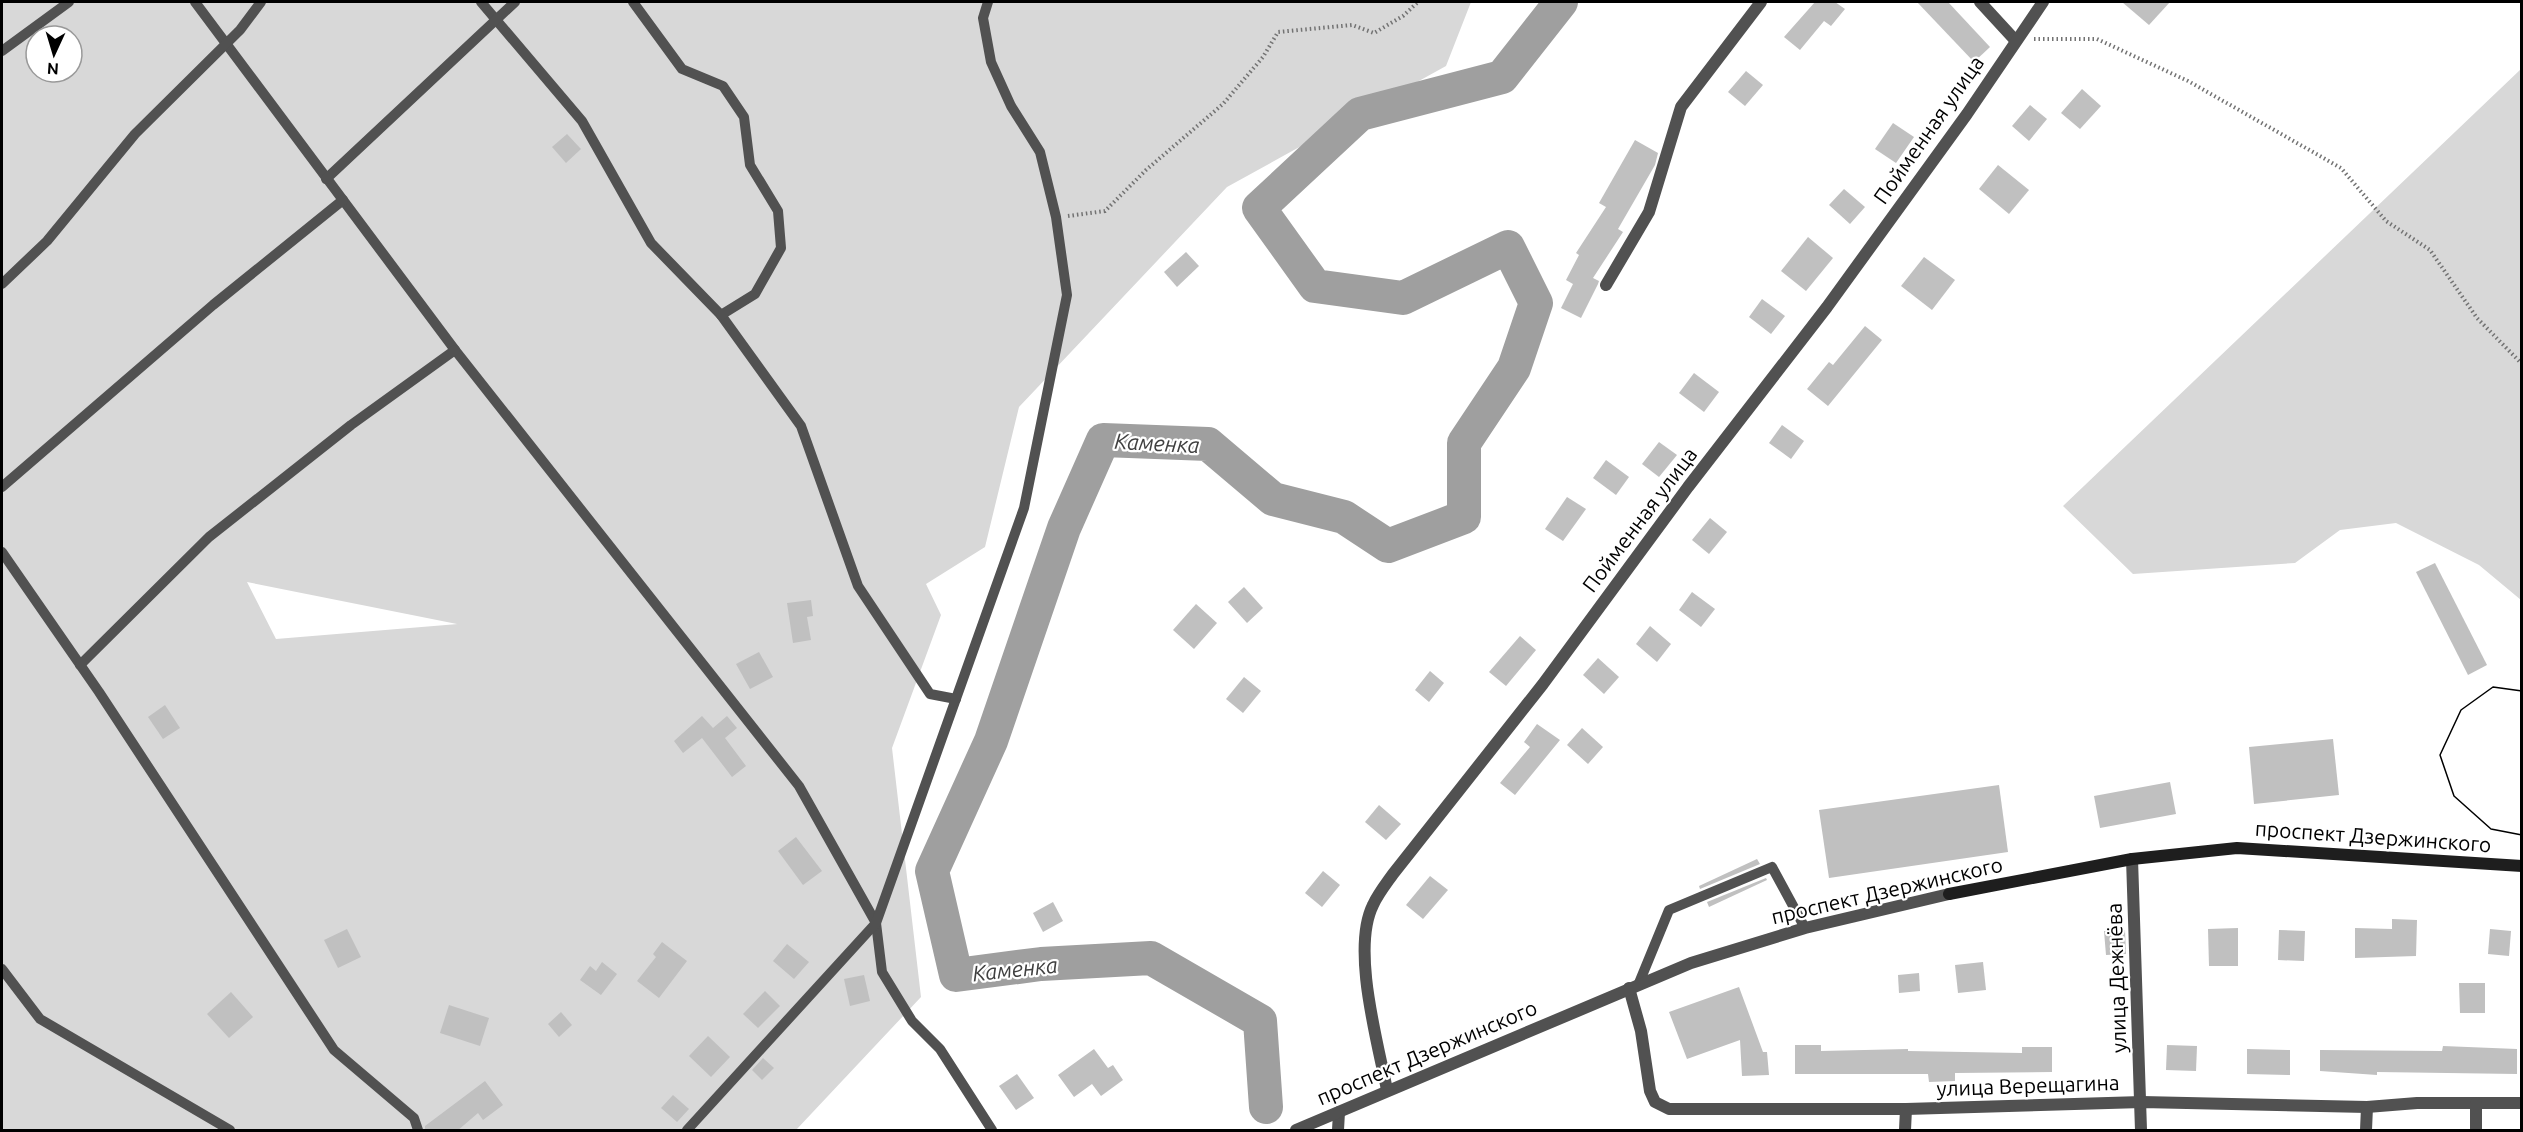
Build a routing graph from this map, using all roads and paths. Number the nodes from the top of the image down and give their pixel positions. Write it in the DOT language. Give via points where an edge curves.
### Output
graph roads {
  1 [pos="69,2"];
  2 [pos="195,2"];
  3 [pos="261,2"];
  4 [pos="481,2"];
  5 [pos="515,2"];
  6 [pos="633,2"];
  7 [pos="988,2"];
  8 [pos="1418,2"];
  9 [pos="1761,2"];
  10 [pos="1980,2"];
  11 [pos="2043,2"];
  12 [pos="496,20"];
  13 [pos="2015,40"];
  14 [pos="226,44"];
  15 [pos="2,51"];
  16 [pos="326,178"];
  17 [pos="343,200"];
  18 [pos="1056,217"];
  19 [pos="2,284"];
  20 [pos="1606,285"];
  21 [pos="721,315"];
  22 [pos="455,350"];
  23 [pos="2522,364"];
  24 [pos="2,487"];
  25 [pos="2,552"];
  26 [pos="80,665"];
  27 [pos="956,699"];
  28 [pos="2132,859"];
  29 [pos="2522,866"];
  30 [pos="1949,894"];
  31 [pos="876,923"];
  32 [pos="1805,928"];
  33 [pos="2,969"];
  34 [pos="1634,985"];
  35 [pos="1387,1090"];
  36 [pos="2142,1102"];
  37 [pos="2476,1103"];
  38 [pos="2522,1103"];
  39 [pos="2367,1107"];
  40 [pos="1906,1109"];
  41 [pos="1339,1112"];
  42 [pos="229,1130"];
  43 [pos="418,1131"];
  44 [pos="687,1131"];
  45 [pos="992,1131"];
  46 [pos="1296,1131"];
  47 [pos="1338,1131"];
  48 [pos="1905,1131"];
  49 [pos="2141,1131"];
  50 [pos="2366,1131"];
  51 [pos="2476,1131"];
  1 -- 15 [label="lane"];
  2 -- 14 [label="lane"];
  3 -- 14 [label="lane"];
  4 -- 12 [label="lane"];
  5 -- 12 [label="lane"];
  6 -- 21 [label="lane" via="682,69 723,86 744,117 750,165 778,211 781,248 755,294"];
  7 -- 18 [label="lane" via="983,18 991,62 1011,106 1040,152"];
  8 -- 18 [label="path" via="1374,33 1352,24 1278,32 1263,57 1223,104 1146,170 1106,211"];
  9 -- 20 [label="street" via="1681,107 1649,212"];
  10 -- 13 [label="street"];
  11 -- 13 [label="street, Пойменная улица"];
  12 -- 16 [label="lane"];
  12 -- 21 [label="lane" via="582,121 651,243"];
  13 -- 23 [label="path" via="2097,39 2188,81 2341,168 2386,220 2430,250 2477,318"];
  13 -- 35 [label="street, Пойменная улица" via="1967,114 1827,307 1372,906 1365,969"];
  14 -- 16 [label="lane"];
  14 -- 19 [label="lane" via="135,134 46,241"];
  16 -- 17 [label="lane"];
  17 -- 22 [label="lane"];
  17 -- 24 [label="lane" via="213,305"];
  18 -- 27 [label="lane" via="1067,295 1024,508"];
  21 -- 27 [label="lane" via="801,426 858,586 930,694"];
  22 -- 26 [label="lane" via="351,425 209,537"];
  22 -- 31 [label="lane" via="799,786"];
  25 -- 26 [label="lane"];
  26 -- 43 [label="lane" via="334,1050 414,1118"];
  27 -- 31 [label="lane"];
  28 -- 29 [label="main road, проспект Дзержинского" via="2237,848"];
  28 -- 30 [label="main road, проспект Дзержинского"];
  28 -- 36 [label="street, улица Дежнёва"];
  30 -- 32 [label="street, проспект Дзержинского"];
  31 -- 44 [label="lane"];
  31 -- 45 [label="lane" via="882,972 912,1021 940,1049"];
  32 -- 34 [label="street, проспект Дзержинского"];
  32 -- 34 [label="lane" via="1772,867 1669,910"];
  33 -- 42 [label="lane" via="40,1019"];
  34 -- 35 [label="street, проспект Дзержинского"];
  34 -- 40 [label="street, улица Верещагина" via="1650,1090 1655,1102 1670,1109"];
  35 -- 41 [label="street, проспект Дзержинского"];
  36 -- 39 [label="street, улица Верещагина"];
  36 -- 40 [label="street, улица Верещагина"];
  36 -- 49 [label="street, улица Дежнёва"];
  37 -- 38 [label="street, улица Верещагина"];
  37 -- 39 [label="street, улица Верещагина"];
  37 -- 51 [label="street"];
  39 -- 50 [label="street"];
  40 -- 48 [label="street"];
  41 -- 46 [label="street, проспект Дзержинского"];
  41 -- 47 [label="street"];
}
